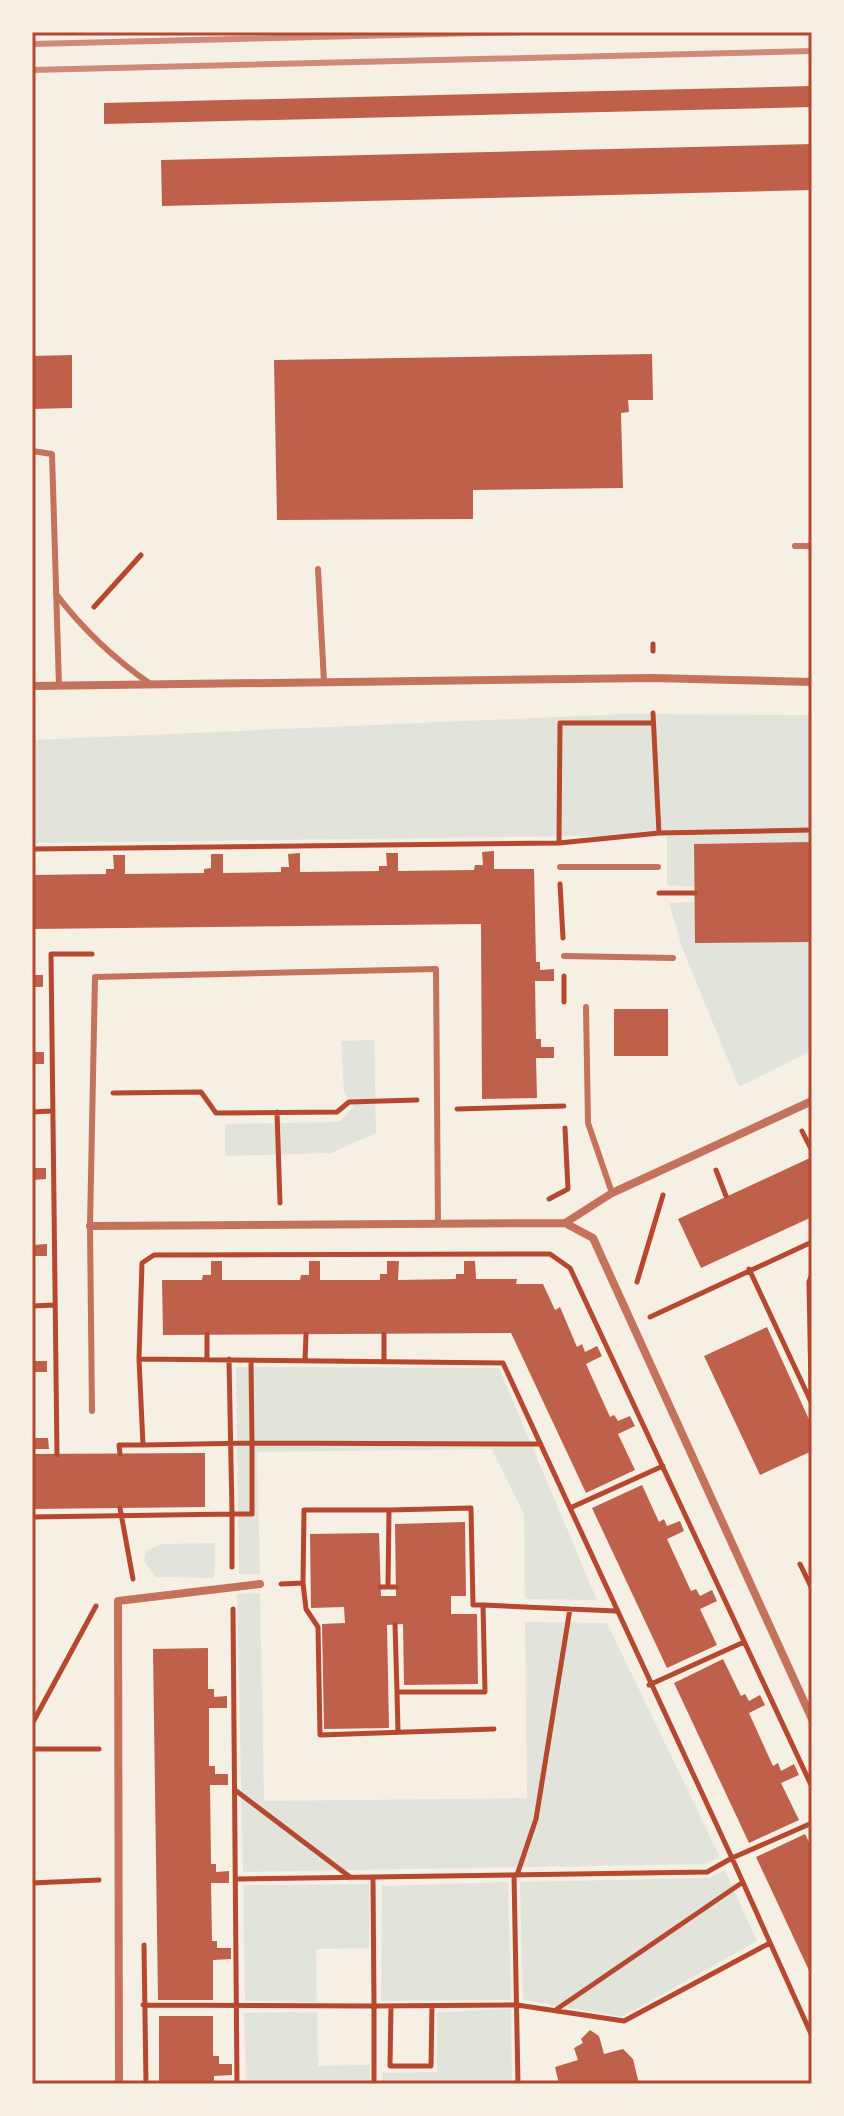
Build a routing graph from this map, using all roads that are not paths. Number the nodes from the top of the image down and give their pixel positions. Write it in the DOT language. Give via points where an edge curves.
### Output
graph roads {
  1 [pos="32,451"];
  2 [pos="795,546"];
  3 [pos="812,546"];
  4 [pos="318,569"];
  5 [pos="55,593"];
  6 [pos="324,682"];
  7 [pos="812,682"];
  8 [pos="152,685"];
  9 [pos="32,686"];
  10 [pos="59,686"];
  11 [pos="560,867"];
  12 [pos="658,867"];
  13 [pos="564,956"];
  14 [pos="673,958"];
  15 [pos="586,1007"];
  16 [pos="812,1101"];
  17 [pos="612,1193"];
  18 [pos="565,1223"];
  19 [pos="438,1224"];
  20 [pos="90,1226"];
  21 [pos="92,1411"];
  22 [pos="260,1584"];
  23 [pos="812,1719"];
  24 [pos="119,2084"];
  1 -- 5 [label="lane" via="52,454"];
  2 -- 3 [label="lane"];
  4 -- 6 [label="lane"];
  5 -- 8 [label="lane" via="113,659"];
  5 -- 10 [label="lane"];
  6 -- 7 [label="street"];
  6 -- 8 [label="street"];
  8 -- 10 [label="street"];
  9 -- 10 [label="street"];
  11 -- 12 [label="lane"];
  13 -- 14 [label="lane"];
  15 -- 17 [label="lane" via="588,1123"];
  16 -- 17 [label="street"];
  17 -- 18 [label="street"];
  18 -- 19 [label="street"];
  18 -- 23 [label="street" via="593,1238"];
  19 -- 20 [label="street"];
  19 -- 20 [label="lane" via="436,969 95,977"];
  20 -- 21 [label="lane"];
  22 -- 24 [label="street" via="118,1601"];
}
